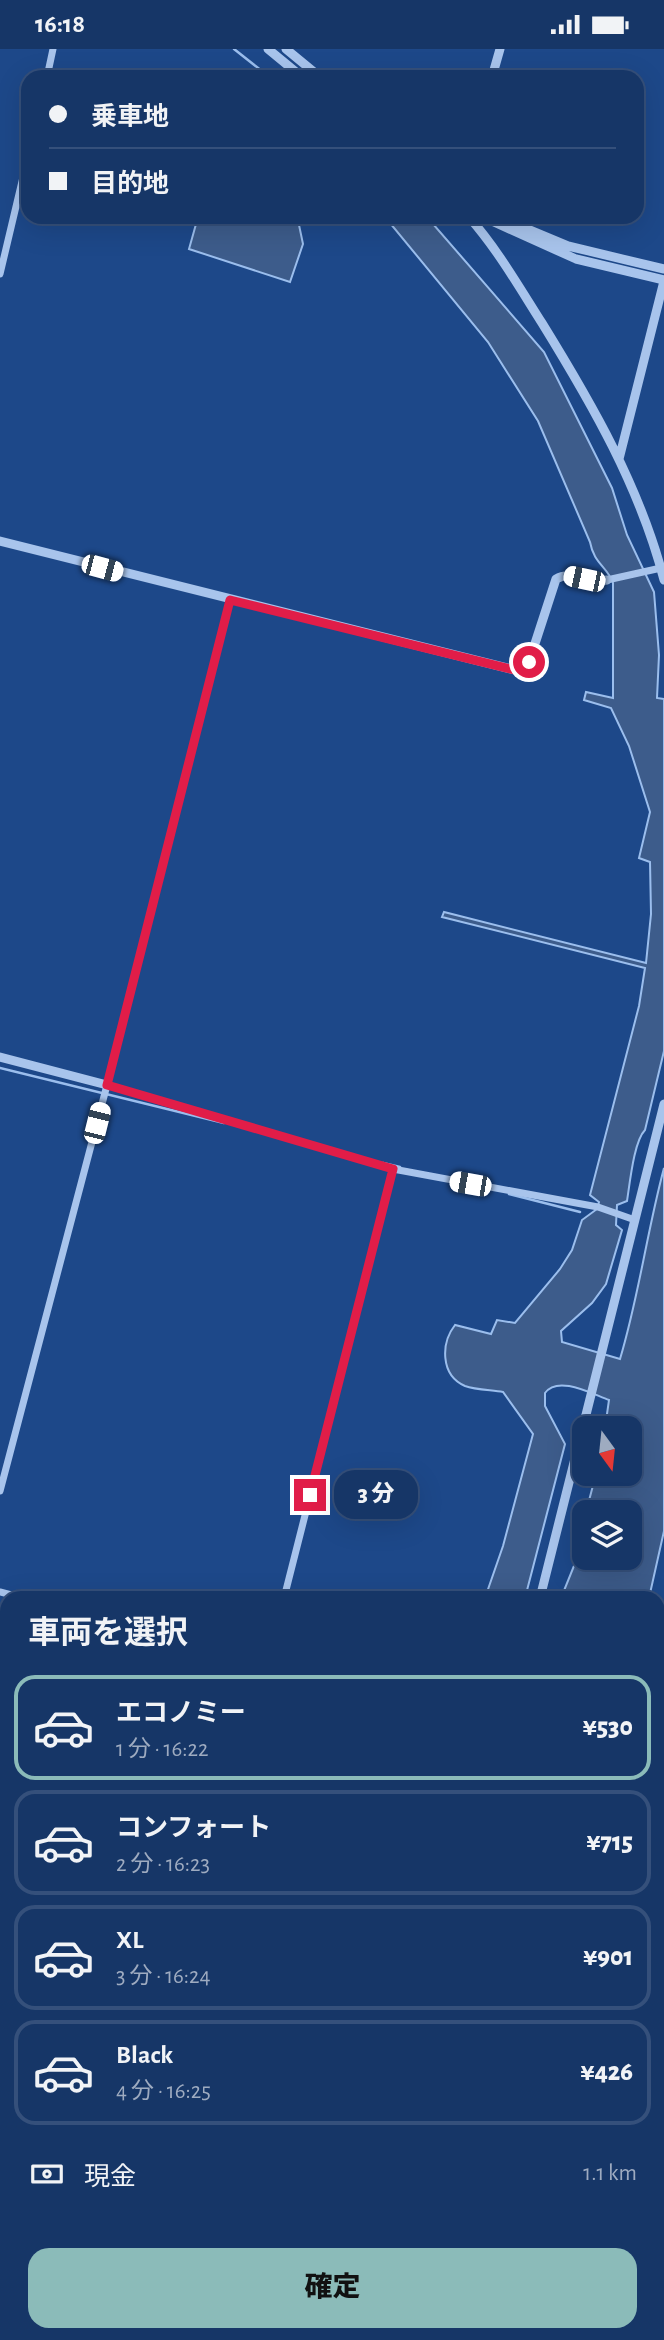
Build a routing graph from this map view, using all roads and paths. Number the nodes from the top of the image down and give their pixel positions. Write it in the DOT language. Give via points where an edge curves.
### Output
graph roads {
  1 [pos="54,49"];
  2 [pos="268,49"];
  3 [pos="286,49"];
  4 [pos="500,49"];
  5 [pos="49,70"];
  6 [pos="294,70"];
  7 [pos="312,70"];
  8 [pos="494,70"];
  9 [pos="21,186"];
  10 [pos="474,224"];
  11 [pos="498,224"];
  12 [pos="516,224"];
  13 [pos="664,269"];
  14 [pos="0,275"];
  15 [pos="664,280"];
  16 [pos="619,459"];
  17 [pos="0,541"];
  18 [pos="661,568"];
  19 [pos="607,580"];
  20 [pos="664,580"];
  21 [pos="230,600"];
  22 [pos="0,1058"];
  23 [pos="106,1090"];
  24 [pos="664,1104"];
  25 [pos="393,1169"];
  26 [pos="635,1220"];
  27 [pos="0,1492"];
  28 [pos="286,1591"];
  29 [pos="542,1591"];
  1 -- 5 [label="street"];
  2 -- 6 [label="street"];
  3 -- 7 [label="street"];
  4 -- 8 [label="street"];
  9 -- 14 [label="street"];
  10 -- 16 [label="street" via="507,267 587,395"];
  11 -- 15 [label="street" via="576,259"];
  12 -- 13 [label="street" via="568,246"];
  15 -- 16 [label="street"];
  16 -- 18 [label="street"];
  17 -- 21 [label="street"];
  18 -- 19 [label="street"];
  18 -- 20 [label="street"];
  19 -- 21 [label="street" via="556,579 523,672"];
  21 -- 23 [label="street"];
  22 -- 23 [label="street"];
  23 -- 25 [label="street"];
  23 -- 27 [label="street"];
  24 -- 26 [label="street"];
  25 -- 26 [label="street" via="598,1207"];
  25 -- 28 [label="street"];
  26 -- 29 [label="street"];
}
